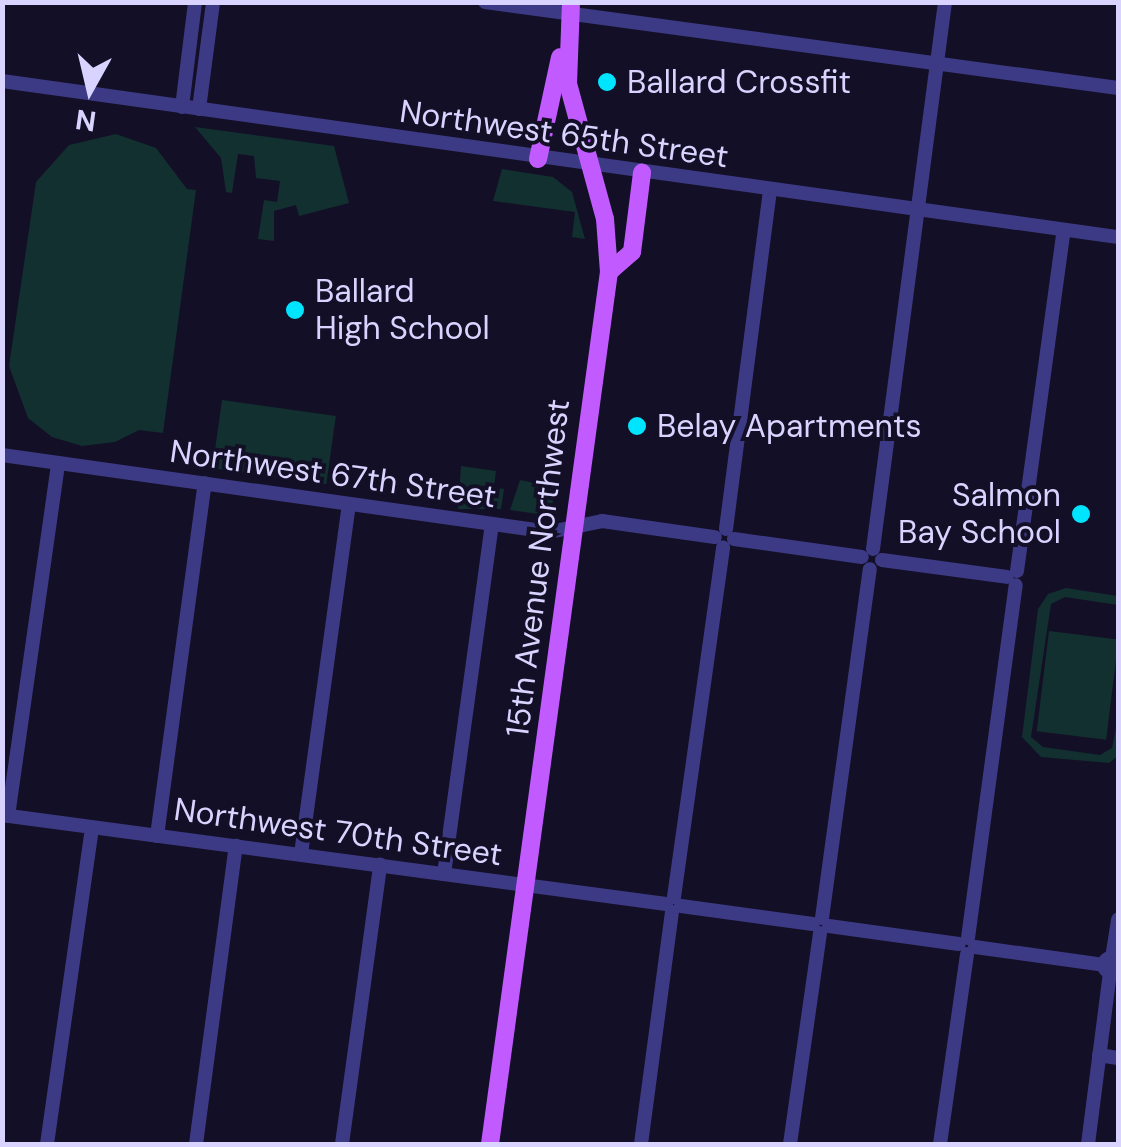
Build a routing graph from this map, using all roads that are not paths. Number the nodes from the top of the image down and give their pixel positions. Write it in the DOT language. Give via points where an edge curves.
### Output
graph roads {
  1 [pos="195,2"];
  2 [pos="214,2"];
  3 [pos="486,2"];
  4 [pos="945,2"];
  5 [pos="569,17"];
  6 [pos="936,62"];
  7 [pos="2,81"];
  8 [pos="1118,88"];
  9 [pos="182,107"];
  10 [pos="199,109"];
  11 [pos="538,159"];
  12 [pos="591,166"];
  13 [pos="642,173"];
  14 [pos="770,190"];
  15 [pos="917,211"];
  16 [pos="1064,230"];
  17 [pos="1118,238"];
  18 [pos="609,272"];
  19 [pos="2,456"];
  20 [pos="58,464"];
  21 [pos="205,483"];
  22 [pos="350,504"];
  23 [pos="492,524"];
  24 [pos="574,527"];
  25 [pos="724,538"];
  26 [pos="872,559"];
  27 [pos="1013,578"];
  28 [pos="5,816"];
  29 [pos="92,827"];
  30 [pos="157,836"];
  31 [pos="236,846"];
  32 [pos="301,854"];
  33 [pos="380,865"];
  34 [pos="444,874"];
  35 [pos="527,886"];
  36 [pos="674,905"];
  37 [pos="1118,919"];
  38 [pos="821,925"];
  39 [pos="967,946"];
  40 [pos="1109,965"];
  41 [pos="1099,1055"];
  42 [pos="1118,1058"];
  43 [pos="47,1144"];
  44 [pos="196,1144"];
  45 [pos="342,1144"];
  46 [pos="490,1144"];
  47 [pos="641,1144"];
  48 [pos="790,1144"];
  49 [pos="940,1144"];
  50 [pos="1088,1144"];
  1 -- 9 [label="street"];
  2 -- 10 [label="street"];
  3 -- 5 [label="street"];
  4 -- 6 [label="street"];
  5 -- 6 [label="street"];
  5 -- 11 [label="main road"];
  5 -- 12 [label="main road, 15th Avenue Northwest" via="569,94"];
  6 -- 8 [label="street"];
  6 -- 15 [label="street"];
  7 -- 9 [label="street, Northwest 65th Street"];
  9 -- 10 [label="street, Northwest 65th Street"];
  10 -- 11 [label="street, Northwest 65th Street"];
  11 -- 12 [label="street, Northwest 65th Street"];
  12 -- 13 [label="street, Northwest 65th Street"];
  12 -- 18 [label="main road, 15th Avenue Northwest" via="608,232"];
  13 -- 14 [label="street, Northwest 65th Street"];
  13 -- 18 [label="main road" via="632,252"];
  14 -- 15 [label="street, Northwest 65th Street"];
  14 -- 25 [label="street"];
  15 -- 16 [label="street, Northwest 65th Street"];
  15 -- 26 [label="street"];
  16 -- 17 [label="street, Northwest 65th Street"];
  16 -- 27 [label="street"];
  18 -- 24 [label="main road, 15th Avenue Northwest"];
  19 -- 20 [label="street, Northwest 67th Street"];
  20 -- 21 [label="street, Northwest 67th Street"];
  20 -- 28 [label="street"];
  21 -- 22 [label="street, Northwest 67th Street"];
  21 -- 30 [label="street"];
  22 -- 23 [label="street, Northwest 67th Street"];
  22 -- 32 [label="street"];
  23 -- 24 [label="street, Northwest 67th Street" via="550,532"];
  23 -- 34 [label="street"];
  24 -- 25 [label="street, Northwest 67th Street" via="602,521"];
  24 -- 35 [label="main road, 15th Avenue Northwest"];
  25 -- 26 [label="street, Northwest 67th Street"];
  25 -- 36 [label="street"];
  26 -- 27 [label="street, Northwest 67th Street"];
  26 -- 38 [label="street"];
  27 -- 39 [label="street"];
  28 -- 29 [label="street, Northwest 70th Street"];
  29 -- 30 [label="street, Northwest 70th Street"];
  29 -- 43 [label="street"];
  30 -- 31 [label="street, Northwest 70th Street"];
  31 -- 32 [label="street, Northwest 70th Street"];
  31 -- 44 [label="street"];
  32 -- 33 [label="street, Northwest 70th Street"];
  33 -- 34 [label="street, Northwest 70th Street"];
  33 -- 45 [label="street"];
  34 -- 35 [label="street, Northwest 70th Street"];
  35 -- 36 [label="street, Northwest 70th Street"];
  35 -- 46 [label="main road, 15th Avenue Northwest"];
  36 -- 38 [label="street, Northwest 70th Street"];
  36 -- 47 [label="street"];
  37 -- 40 [label="street"];
  38 -- 39 [label="street, Northwest 70th Street"];
  38 -- 48 [label="street"];
  39 -- 40 [label="street, Northwest 70th Street"];
  39 -- 49 [label="street"];
  40 -- 41 [label="street"];
  41 -- 42 [label="street"];
  41 -- 50 [label="street"];
}
